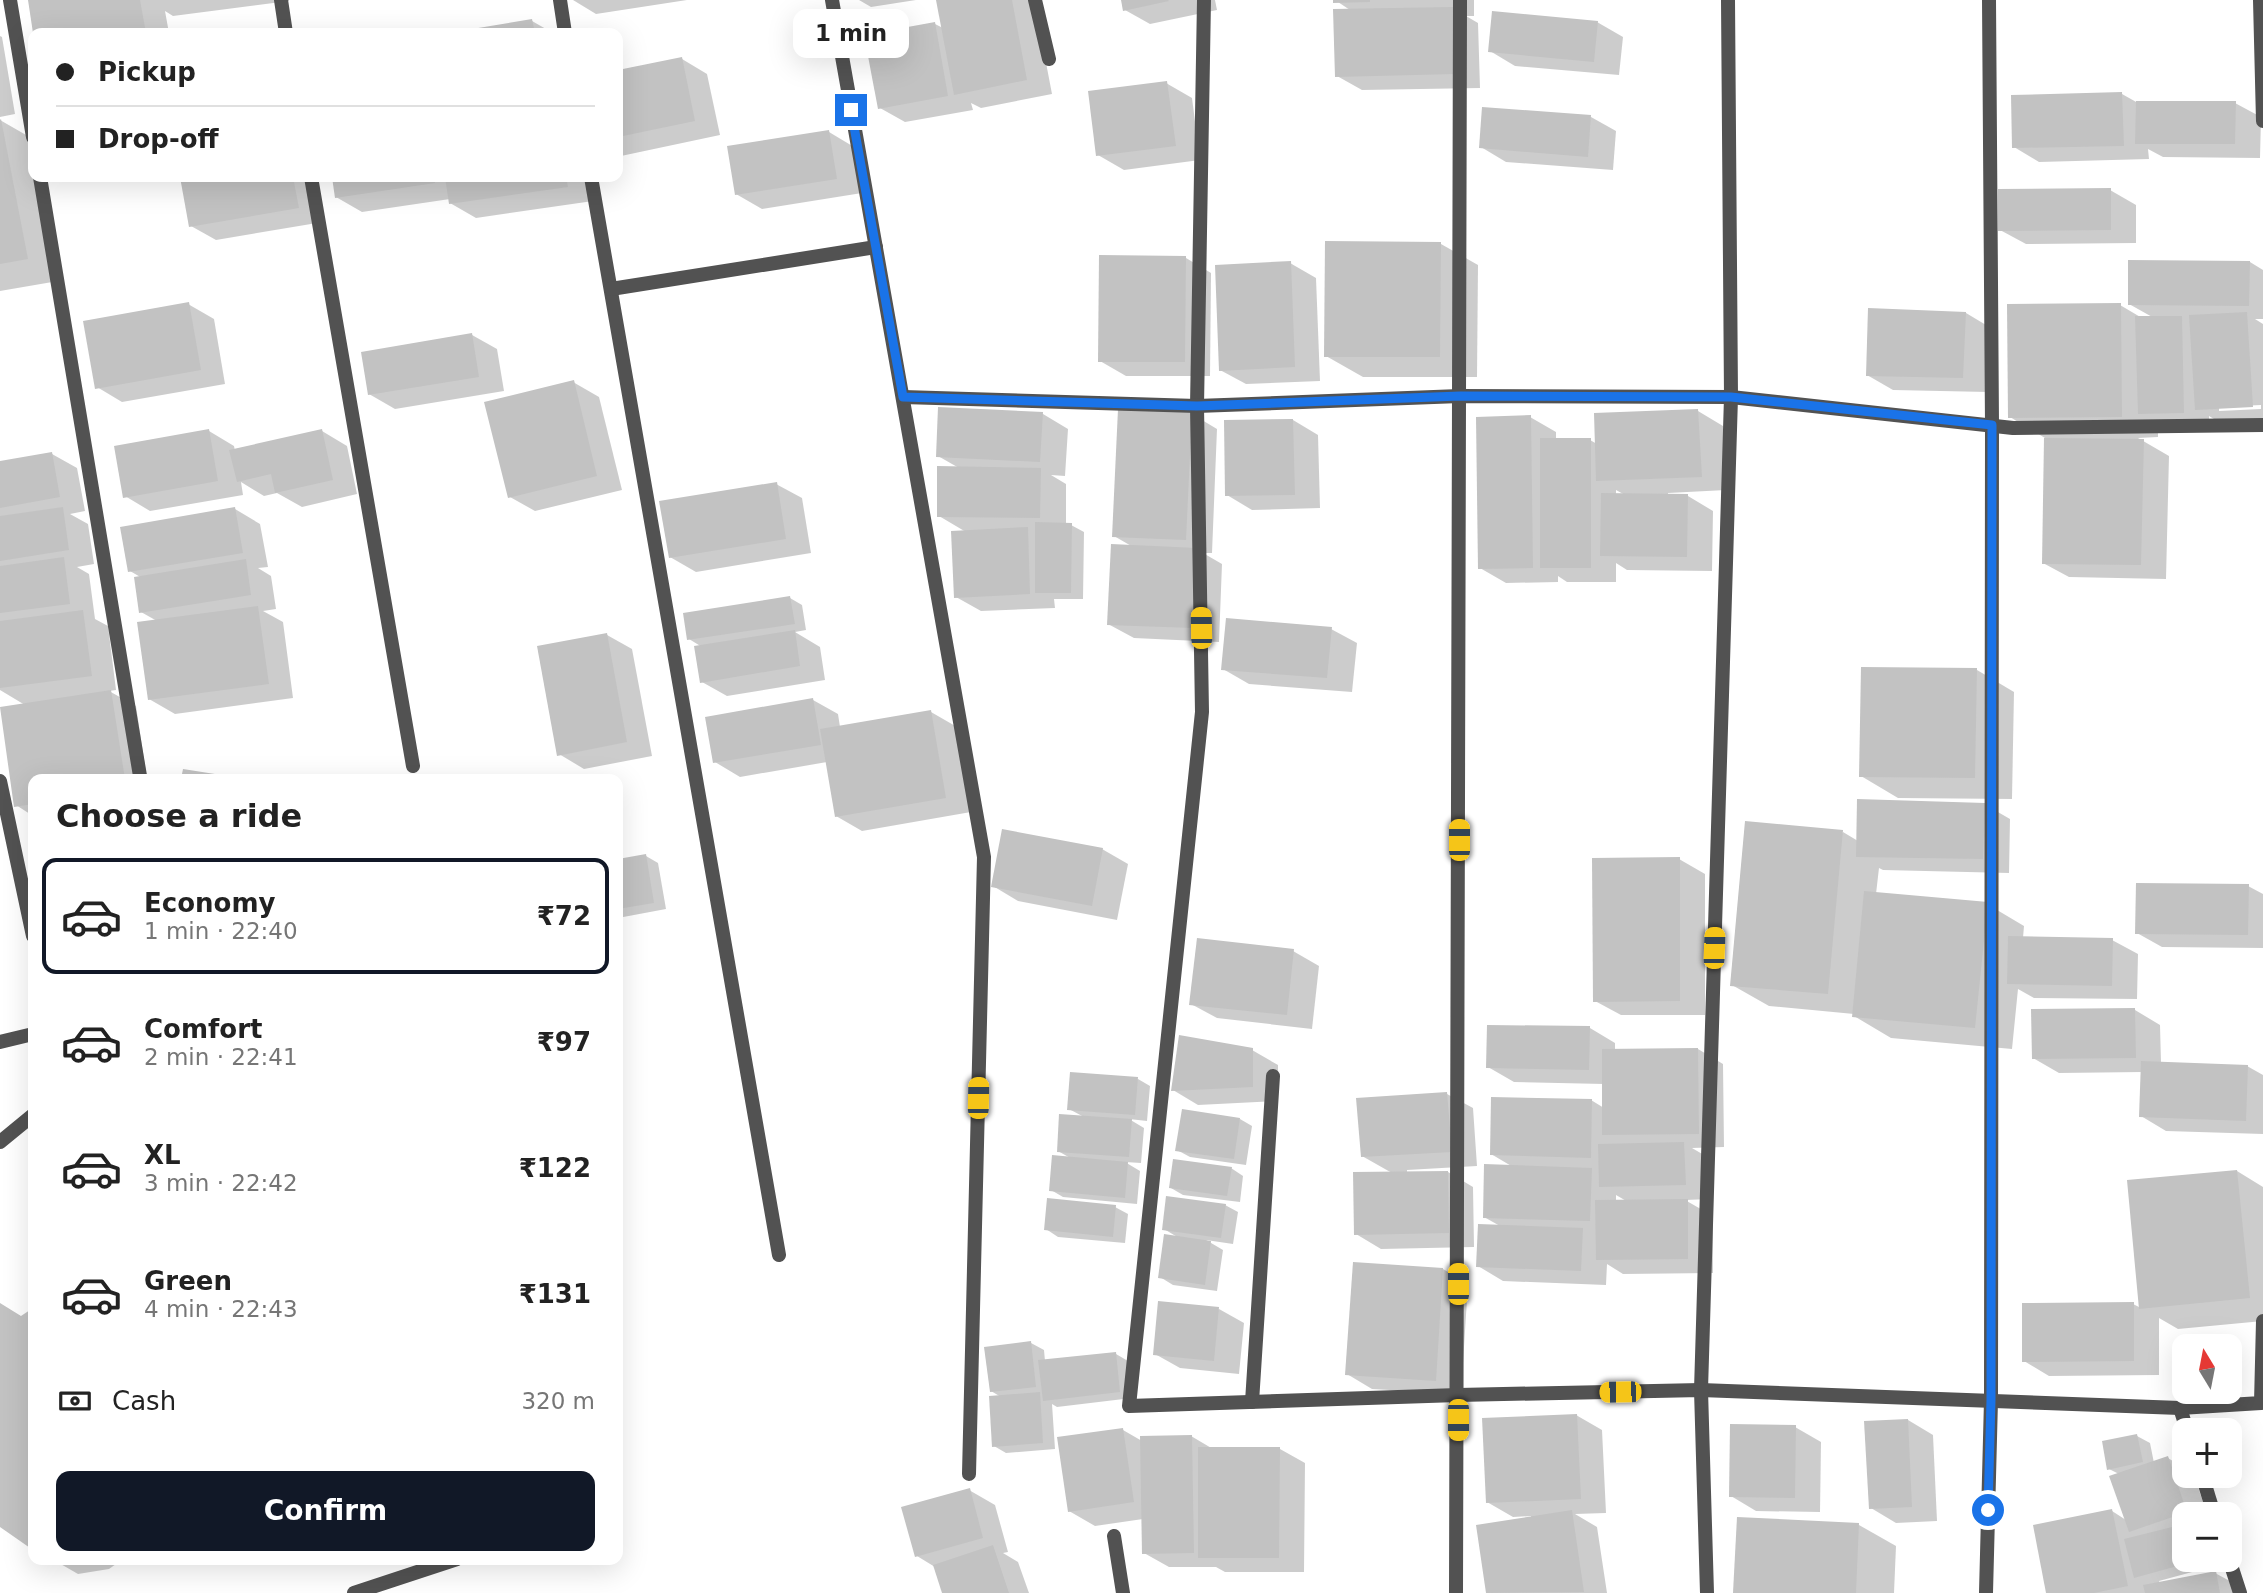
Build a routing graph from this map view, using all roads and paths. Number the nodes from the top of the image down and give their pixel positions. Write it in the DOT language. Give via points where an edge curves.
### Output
graph roads {
  1 [pos="10,0"];
  2 [pos="281,0"];
  3 [pos="560,0"];
  4 [pos="832,0"];
  5 [pos="1035,0"];
  6 [pos="1204,0"];
  7 [pos="1460,0"];
  8 [pos="1728,0"];
  9 [pos="1989,0"];
  10 [pos="2260,0"];
  11 [pos="285,28"];
  12 [pos="564,28"];
  13 [pos="1049,59"];
  14 [pos="28,107"];
  15 [pos="2263,121"];
  16 [pos="41,182"];
  17 [pos="312,182"];
  18 [pos="592,182"];
  19 [pos="876,247"];
  20 [pos="611,289"];
  21 [pos="1460,396"];
  22 [pos="903,397"];
  23 [pos="1731,397"];
  24 [pos="1197,406"];
  25 [pos="1992,425"];
  26 [pos="2263,425"];
  27 [pos="413,766"];
  28 [pos="140,774"];
  29 [pos="0,781"];
  30 [pos="28,913"];
  31 [pos="28,1035"];
  32 [pos="0,1042"];
  33 [pos="1273,1076"];
  34 [pos="28,1119"];
  35 [pos="0,1142"];
  36 [pos="779,1255"];
  37 [pos="2263,1321"];
  38 [pos="1701,1390"];
  39 [pos="1458,1395"];
  40 [pos="1991,1400"];
  41 [pos="1252,1402"];
  42 [pos="2180,1408"];
  43 [pos="2183,1418"];
  44 [pos="969,1474"];
  45 [pos="1114,1536"];
  46 [pos="439,1565"];
  47 [pos="2233,1572"];
  48 [pos="354,1593"];
  49 [pos="1123,1593"];
  50 [pos="1456,1593"];
  51 [pos="1707,1593"];
  52 [pos="1986,1593"];
  53 [pos="2240,1593"];
  1 -- 14 [label="street"];
  2 -- 11 [label="street"];
  3 -- 12 [label="street"];
  4 -- 19 [label="street"];
  5 -- 13 [label="street"];
  6 -- 24 [label="street"];
  7 -- 21 [label="street"];
  8 -- 23 [label="street"];
  9 -- 25 [label="street"];
  10 -- 15 [label="street"];
  16 -- 28 [label="street"];
  17 -- 27 [label="street"];
  18 -- 20 [label="street"];
  19 -- 20 [label="street"];
  19 -- 22 [label="street"];
  20 -- 36 [label="street"];
  21 -- 23 [label="street"];
  21 -- 24 [label="street"];
  21 -- 39 [label="street"];
  22 -- 24 [label="street"];
  22 -- 44 [label="street" via="984,857"];
  23 -- 25 [label="street"];
  23 -- 38 [label="street"];
  24 -- 41 [label="street" via="1202,712 1129,1406"];
  25 -- 26 [label="street"];
  25 -- 40 [label="street"];
  29 -- 30 [label="street"];
  31 -- 32 [label="street"];
  33 -- 41 [label="street"];
  34 -- 35 [label="street"];
  37 -- 42 [label="street" via="2261,1403"];
  38 -- 39 [label="street"];
  38 -- 40 [label="street"];
  38 -- 51 [label="street"];
  39 -- 41 [label="street"];
  39 -- 50 [label="street"];
  40 -- 42 [label="street"];
  40 -- 52 [label="street"];
  42 -- 43 [label="street"];
  45 -- 49 [label="street"];
  46 -- 48 [label="street"];
  47 -- 53 [label="street"];
}
